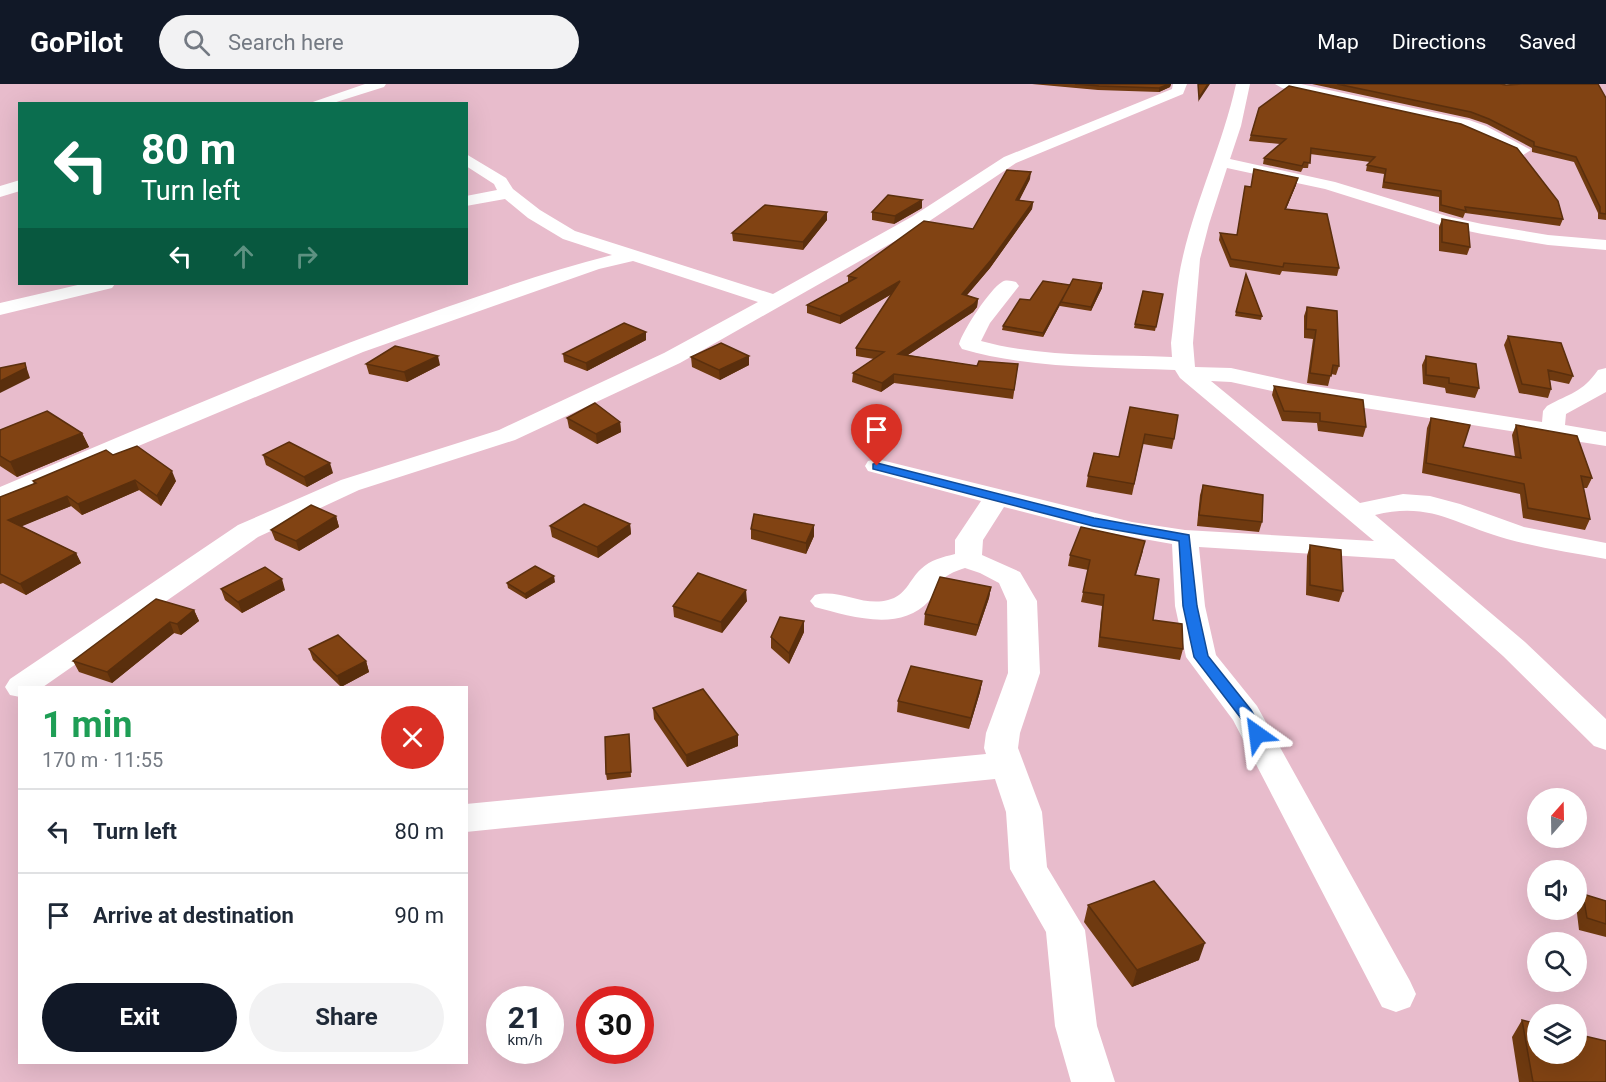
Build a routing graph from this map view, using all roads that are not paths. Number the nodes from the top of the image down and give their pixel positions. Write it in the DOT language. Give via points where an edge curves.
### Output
graph roads {
  1 [pos="379,84"];
  2 [pos="1180,84"];
  3 [pos="1244,84"];
  4 [pos="1282,84"];
  5 [pos="1498,84"];
  6 [pos="1521,84"];
  7 [pos="320,102"];
  8 [pos="1523,150"];
  9 [pos="468,160"];
  10 [pos="1222,162"];
  11 [pos="18,186"];
  12 [pos="0,192"];
  13 [pos="507,193"];
  14 [pos="468,201"];
  15 [pos="1606,245"];
  16 [pos="634,256"];
  17 [pos="101,285"];
  18 [pos="1009,286"];
  19 [pos="775,300"];
  20 [pos="0,309"];
  21 [pos="1186,368"];
  22 [pos="1606,375"];
  23 [pos="1553,430"];
  24 [pos="1606,439"];
  25 [pos="877,466"];
  26 [pos="0,496"];
  27 [pos="998,496"];
  28 [pos="1356,512"];
  29 [pos="1185,538"];
  30 [pos="1402,551"];
  31 [pos="1606,551"];
  32 [pos="968,559"];
  33 [pos="825,601"];
  34 [pos="23,686"];
  35 [pos="18,689"];
  36 [pos="0,701"];
  37 [pos="1606,738"];
  38 [pos="1007,765"];
  39 [pos="468,818"];
  40 [pos="1396,994"];
  41 [pos="1093,1082"];
  1 -- 7 [label="street"];
  2 -- 19 [label="street" via="1178,91 1010,160 920,219"];
  3 -- 10 [label="street"];
  4 -- 8 [label="street" via="1464,123"];
  5 -- 6 [label="street"];
  9 -- 13 [label="street" via="500,181"];
  10 -- 15 [label="street" via="1329,185 1482,229"];
  10 -- 21 [label="street" via="1191,259 1182,343"];
  11 -- 12 [label="street"];
  13 -- 14 [label="street"];
  13 -- 16 [label="street" via="569,235"];
  16 -- 19 [label="street"];
  16 -- 26 [label="street" via="597,262 400,329"];
  17 -- 20 [label="street"];
  18 -- 21 [label="street" via="970,344 997,352 1048,358"];
  19 -- 34 [label="street" via="672,358 507,435 350,485 248,531"];
  21 -- 23 [label="street" via="1308,392"];
  21 -- 28 [label="street"];
  22 -- 23 [label="street" via="1590,394 1555,411"];
  23 -- 24 [label="street"];
  25 -- 27 [label="street"];
  27 -- 29 [label="street" via="1093,522"];
  27 -- 32 [label="street" via="969,540"];
  28 -- 30 [label="street"];
  28 -- 31 [label="street" via="1421,502 1529,536"];
  29 -- 30 [label="street"];
  29 -- 40 [label="street" via="1190,606 1201,657 1246,714"];
  30 -- 37 [label="street" via="1514,649"];
  32 -- 33 [label="street" via="944,565 931,575 920,594 897,609 883,612"];
  32 -- 38 [label="street" via="1010,578 1022,602 1024,673 1003,733 1001,748"];
  35 -- 36 [label="street"];
  38 -- 39 [label="street"];
  38 -- 41 [label="street" via="1024,812 1029,869 1065,930 1076,1026"];
}
